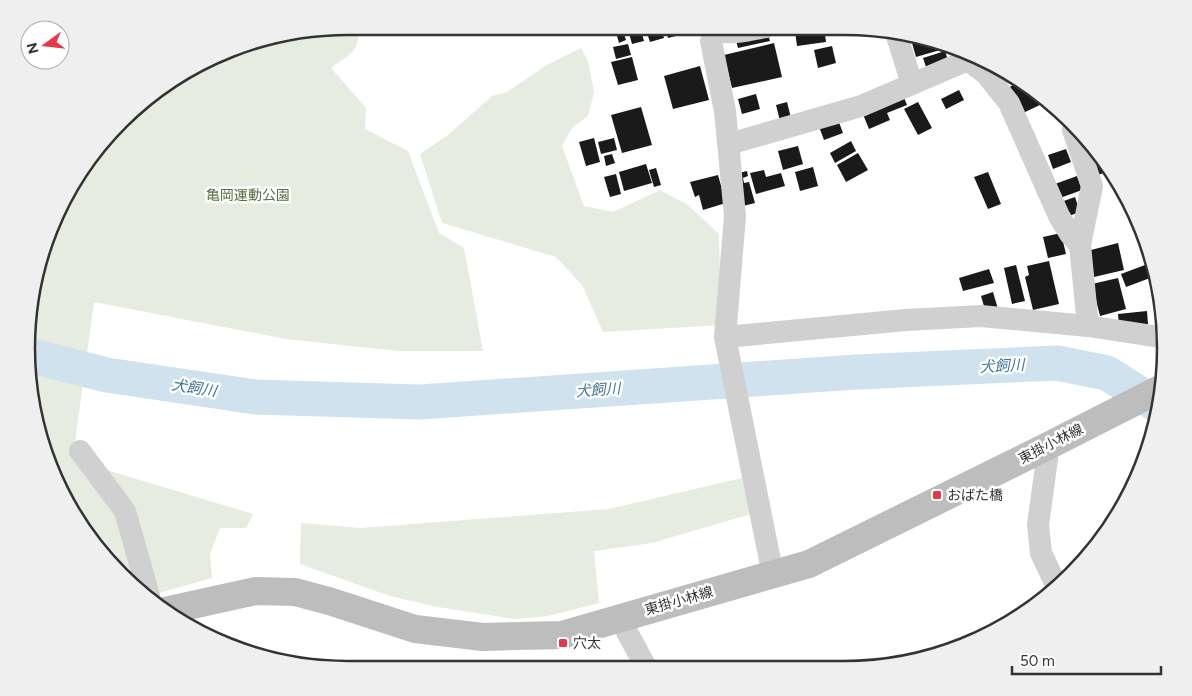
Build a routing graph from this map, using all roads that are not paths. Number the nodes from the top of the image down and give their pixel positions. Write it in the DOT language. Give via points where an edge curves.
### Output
graph roads {
  1 [pos="713,35"];
  2 [pos="898,40"];
  3 [pos="963,59"];
  4 [pos="977,65"];
  5 [pos="912,84"];
  6 [pos="1076,139"];
  7 [pos="728,144"];
  8 [pos="1080,245"];
  9 [pos="1088,326"];
  10 [pos="1156,336"];
  11 [pos="726,344"];
  12 [pos="1154,391"];
  13 [pos="1053,444"];
  14 [pos="80,451"];
  15 [pos="773,575"];
  16 [pos="1054,580"];
  17 [pos="146,587"];
  18 [pos="175,609"];
  19 [pos="623,618"];
  20 [pos="643,661"];
  1 -- 7 [label="street" via="711,41 726,111"];
  2 -- 5 [label="street"];
  3 -- 5 [label="street"];
  4 -- 8 [label="street" via="1009,103 1059,216"];
  5 -- 7 [label="street" via="861,106"];
  6 -- 8 [label="street" via="1092,186"];
  7 -- 11 [label="street" via="735,216"];
  8 -- 9 [label="street"];
  9 -- 10 [label="street"];
  9 -- 11 [label="street" via="980,316 906,320"];
  11 -- 15 [label="street"];
  12 -- 13 [label="main road, 東掛小林線"];
  13 -- 15 [label="main road, 東掛小林線" via="809,564"];
  13 -- 16 [label="street" via="1047,459 1038,525 1041,553"];
  14 -- 17 [label="street" via="125,511"];
  15 -- 19 [label="main road, 東掛小林線"];
  18 -- 19 [label="main road, 東掛小林線" via="256,591 295,592 415,629 483,638 562,634"];
  19 -- 20 [label="street"];
}
